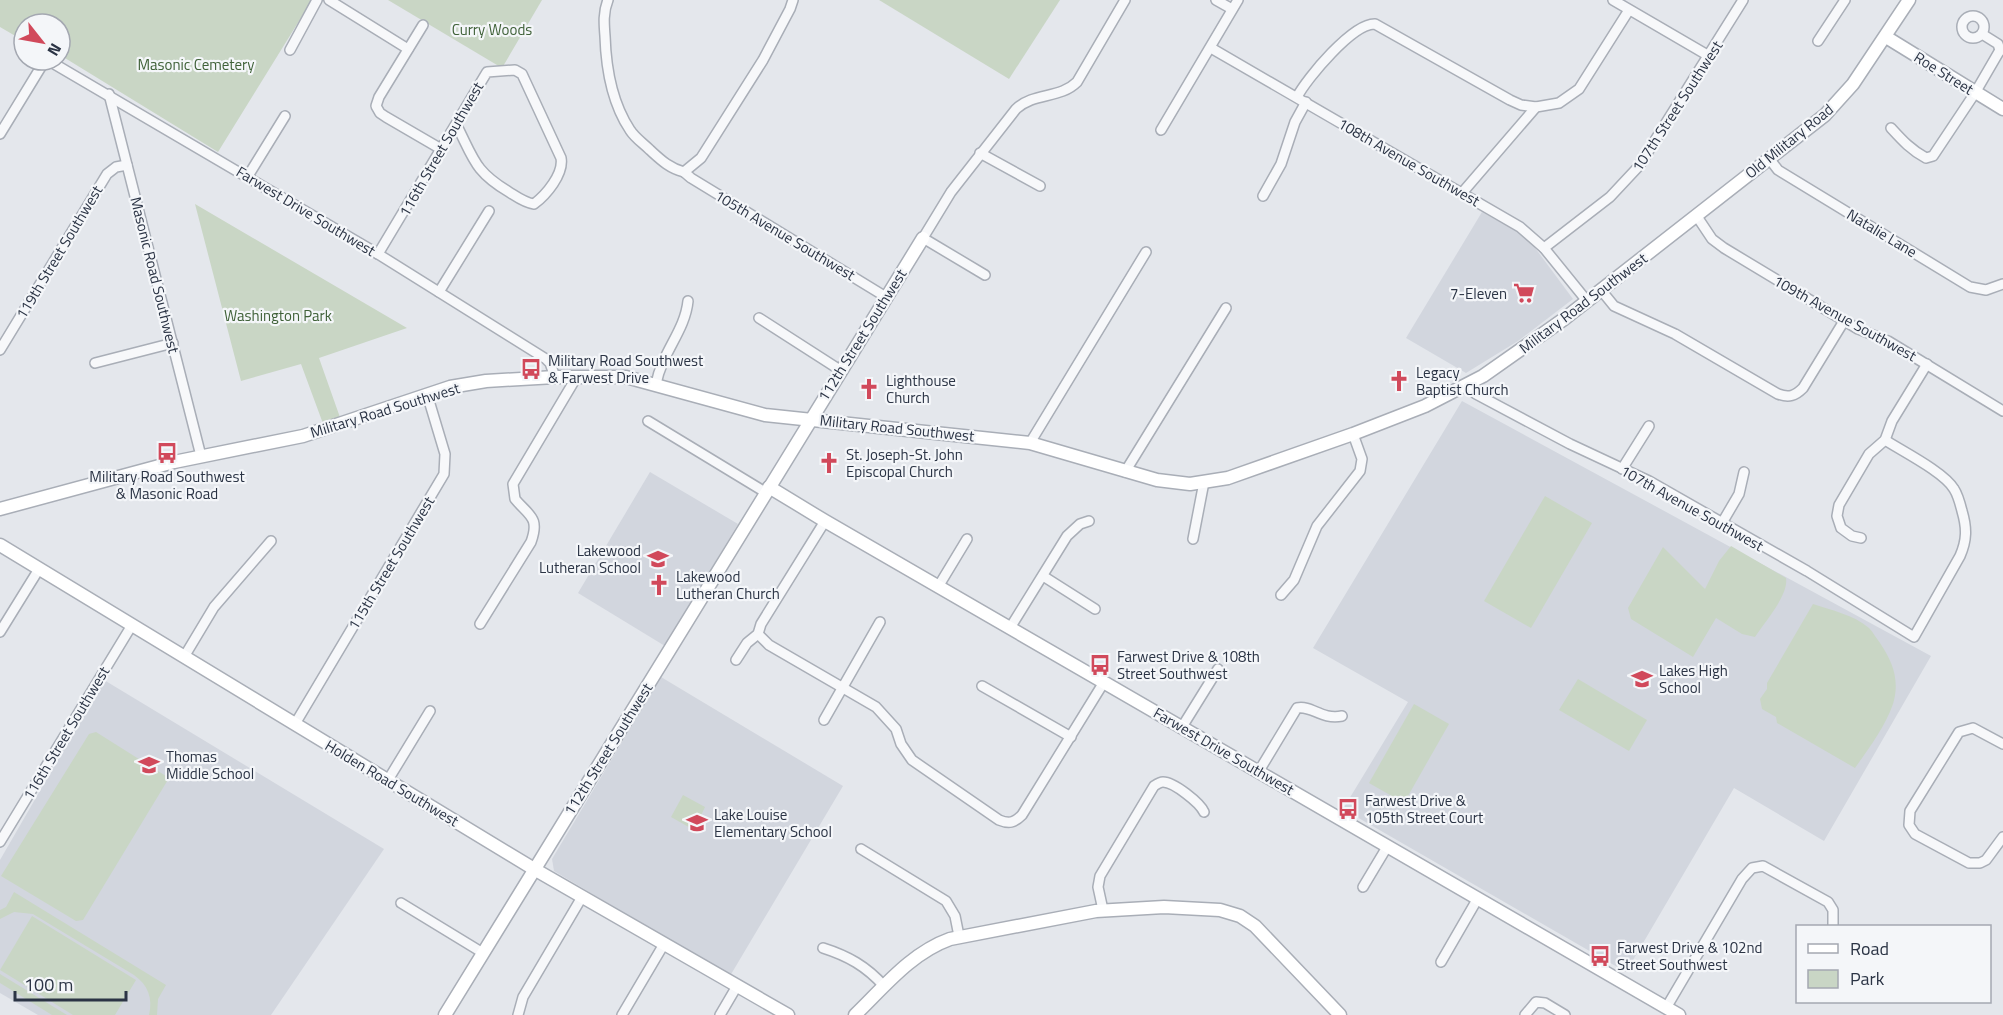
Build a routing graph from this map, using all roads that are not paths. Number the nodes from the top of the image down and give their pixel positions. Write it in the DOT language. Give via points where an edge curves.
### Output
graph roads {
  1 [pos="317,0"];
  2 [pos="329,0"];
  3 [pos="608,0"];
  4 [pos="793,0"];
  5 [pos="1125,0"];
  6 [pos="1216,0"];
  7 [pos="1238,0"];
  8 [pos="1613,0"];
  9 [pos="1743,0"];
  10 [pos="1845,0"];
  11 [pos="1909,0"];
  12 [pos="1232,9"];
  13 [pos="1629,10"];
  14 [pos="423,25"];
  15 [pos="1982,34"];
  16 [pos="1886,37"];
  17 [pos="1818,41"];
  18 [pos="1211,48"];
  19 [pos="408,49"];
  20 [pos="290,50"];
  21 [pos="2002,50"];
  22 [pos="1709,56"];
  23 [pos="1975,93"];
  24 [pos="109,94"];
  25 [pos="1301,100"];
  26 [pos="1536,107"];
  27 [pos="2003,109"];
  28 [pos="285,117"];
  29 [pos="456,124"];
  30 [pos="1891,128"];
  31 [pos="1161,130"];
  32 [pos="0,134"];
  33 [pos="441,149"];
  34 [pos="980,153"];
  35 [pos="1768,157"];
  36 [pos="128,165"];
  37 [pos="684,172"];
  38 [pos="248,176"];
  39 [pos="1040,186"];
  40 [pos="1728,191"];
  41 [pos="1462,193"];
  42 [pos="1263,196"];
  43 [pos="489,211"];
  44 [pos="1696,215"];
  45 [pos="923,238"];
  46 [pos="1544,248"];
  47 [pos="1146,252"];
  48 [pos="378,254"];
  49 [pos="985,275"];
  50 [pos="2003,284"];
  51 [pos="1601,290"];
  52 [pos="439,292"];
  53 [pos="886,297"];
  54 [pos="688,301"];
  55 [pos="1587,301"];
  56 [pos="1226,308"];
  57 [pos="759,318"];
  58 [pos="1844,321"];
  59 [pos="172,344"];
  60 [pos="0,350"];
  61 [pos="96,363"];
  62 [pos="1927,364"];
  63 [pos="840,370"];
  64 [pos="555,377"];
  65 [pos="576,378"];
  66 [pos="657,384"];
  67 [pos="1466,386"];
  68 [pos="426,394"];
  69 [pos="2003,411"];
  70 [pos="810,420"];
  71 [pos="648,421"];
  72 [pos="1649,426"];
  73 [pos="1353,434"];
  74 [pos="1885,440"];
  75 [pos="1030,443"];
  76 [pos="201,456"];
  77 [pos="1622,469"];
  78 [pos="1125,472"];
  79 [pos="1744,472"];
  80 [pos="1204,482"];
  81 [pos="767,489"];
  82 [pos="0,509"];
  83 [pos="825,521"];
  84 [pos="1089,521"];
  85 [pos="1722,523"];
  86 [pos="1862,538"];
  87 [pos="967,539"];
  88 [pos="1193,540"];
  89 [pos="271,541"];
  90 [pos="0,545"];
  91 [pos="39,569"];
  92 [pos="1043,576"];
  93 [pos="938,587"];
  94 [pos="1281,596"];
  95 [pos="1095,609"];
  96 [pos="880,622"];
  97 [pos="480,624"];
  98 [pos="132,625"];
  99 [pos="1011,628"];
  100 [pos="0,632"];
  101 [pos="759,634"];
  102 [pos="184,657"];
  103 [pos="736,660"];
  104 [pos="1218,669"];
  105 [pos="1104,682"];
  106 [pos="982,686"];
  107 [pos="841,689"];
  108 [pos="430,711"];
  109 [pos="1342,716"];
  110 [pos="824,720"];
  111 [pos="295,724"];
  112 [pos="1182,727"];
  113 [pos="1071,737"];
  114 [pos="2003,744"];
  115 [pos="1259,771"];
  116 [pos="388,780"];
  117 [pos="1204,812"];
  118 [pos="2003,837"];
  119 [pos="0,842"];
  120 [pos="1387,847"];
  121 [pos="861,849"];
  122 [pos="534,869"];
  123 [pos="1363,887"];
  124 [pos="582,897"];
  125 [pos="1478,898"];
  126 [pos="401,903"];
  127 [pos="1103,910"];
  128 [pos="1833,925"];
  129 [pos="958,936"];
  130 [pos="664,944"];
  131 [pos="823,948"];
  132 [pos="483,953"];
  133 [pos="1441,962"];
  134 [pos="737,986"];
  135 [pos="884,986"];
  136 [pos="1666,1008"];
  137 [pos="446,1015"];
  138 [pos="518,1015"];
  139 [pos="622,1015"];
  140 [pos="720,1015"];
  141 [pos="788,1015"];
  142 [pos="855,1015"];
  143 [pos="1340,1015"];
  144 [pos="1525,1015"];
  145 [pos="1565,1015"];
  146 [pos="1678,1015"];
  1 -- 20 [label="street"];
  2 -- 19 [label="street"];
  3 -- 37 [label="street, 105th Avenue Southwest" via="604,20 608,74 625,120 635,136 663,163"];
  4 -- 37 [label="street" via="763,60 701,158"];
  5 -- 34 [label="street, 112th Street Southwest" via="1077,82 1069,90 1021,104"];
  6 -- 12 [label="street"];
  7 -- 12 [label="street"];
  8 -- 13 [label="street"];
  9 -- 22 [label="street, 107th Street Southwest"];
  10 -- 17 [label="street"];
  11 -- 16 [label="street, Old Military Road"];
  12 -- 18 [label="street"];
  13 -- 22 [label="street"];
  13 -- 26 [label="street" via="1579,88 1559,103"];
  14 -- 19 [label="street"];
  15 -- 21 [label="street"];
  16 -- 23 [label="street, Roe Street"];
  16 -- 35 [label="street, Old Military Road" via="1840,100"];
  18 -- 25 [label="street, 108th Avenue Southwest"];
  18 -- 31 [label="street"];
  19 -- 33 [label="street" via="376,106 386,117"];
  21 -- 23 [label="street"];
  22 -- 46 [label="street, 107th Street Southwest" via="1648,155 1630,177"];
  23 -- 27 [label="street, Roe Street"];
  23 -- 30 [label="street" via="1930,157 1905,144"];
  24 -- 32 [label="street, Farwest Drive Southwest" via="64,68 44,62"];
  24 -- 36 [label="street, Masonic Road Southwest"];
  24 -- 38 [label="street, Farwest Drive Southwest"];
  25 -- 26 [label="street" via="1316,69 1360,27 1370,24 1379,25 1510,100"];
  25 -- 41 [label="street, 108th Avenue Southwest"];
  25 -- 42 [label="street" via="1281,164"];
  26 -- 41 [label="street"];
  28 -- 38 [label="street"];
  29 -- 29 [label="street, 116th Street Southwest" via="480,171 492,183 524,201 534,204 561,169 561,158 524,76 515,70 487,72"];
  29 -- 33 [label="street, 116th Street Southwest"];
  33 -- 48 [label="street, 116th Street Southwest"];
  34 -- 39 [label="street"];
  34 -- 45 [label="street, 112th Street Southwest"];
  35 -- 40 [label="street, Old Military Road"];
  35 -- 50 [label="street, Natalie Lane" via="1778,170 1970,287 1986,290"];
  36 -- 59 [label="street, Masonic Road Southwest"];
  36 -- 60 [label="street, 119th Street Southwest" via="107,174"];
  37 -- 53 [label="street, 105th Avenue Southwest"];
  38 -- 48 [label="street, Farwest Drive Southwest"];
  40 -- 44 [label="street, Military Road Southwest"];
  41 -- 46 [label="street, 108th Avenue Southwest" via="1520,227"];
  43 -- 52 [label="street"];
  44 -- 51 [label="street, Military Road Southwest"];
  44 -- 58 [label="street, 109th Avenue Southwest" via="1712,239 1724,248"];
  45 -- 49 [label="street"];
  45 -- 53 [label="street, 112th Street Southwest"];
  46 -- 55 [label="street, 108th Avenue Southwest"];
  47 -- 75 [label="street"];
  48 -- 52 [label="street, Farwest Drive Southwest"];
  51 -- 55 [label="street, Military Road Southwest"];
  51 -- 58 [label="street" via="1614,306 1675,334 1786,397 1803,388"];
  52 -- 64 [label="street, Farwest Drive Southwest" via="546,359"];
  53 -- 63 [label="street, 112th Street Southwest"];
  54 -- 66 [label="street" via="685,318 662,362"];
  55 -- 67 [label="street, Military Road Southwest" via="1517,354"];
  56 -- 78 [label="street"];
  57 -- 63 [label="street"];
  58 -- 62 [label="street, 109th Avenue Southwest"];
  59 -- 61 [label="street"];
  59 -- 76 [label="street, Masonic Road Southwest"];
  62 -- 69 [label="street, 109th Avenue Southwest"];
  62 -- 74 [label="street" via="1892,421"];
  63 -- 70 [label="street, 112th Street Southwest"];
  64 -- 65 [label="street, Military Road Southwest"];
  64 -- 68 [label="street, Military Road Southwest" via="486,381"];
  65 -- 66 [label="street, Military Road Southwest" via="626,377"];
  65 -- 97 [label="street" via="513,484 515,499 532,516 534,534"];
  66 -- 70 [label="street, Military Road Southwest" via="765,415"];
  67 -- 73 [label="street, Military Road Southwest"];
  67 -- 77 [label="street, 107th Avenue Southwest"];
  68 -- 76 [label="street, Military Road Southwest" via="303,436"];
  68 -- 111 [label="street, 115th Street Southwest" via="446,454 444,474"];
  70 -- 75 [label="street, Military Road Southwest"];
  70 -- 81 [label="street, 112th Street Southwest"];
  71 -- 81 [label="street, Farwest Drive Southwest"];
  72 -- 77 [label="street"];
  73 -- 80 [label="street, Military Road Southwest" via="1237,476"];
  73 -- 94 [label="street" via="1362,459 1360,471 1317,526 1294,580"];
  74 -- 85 [label="street, 107th Avenue Southwest" via="1953,486 1965,520 1967,537 1960,556 1914,637"];
  74 -- 86 [label="street" via="1869,454 1837,512 1838,523 1845,532"];
  75 -- 78 [label="street, Military Road Southwest"];
  76 -- 82 [label="street, Military Road Southwest"];
  77 -- 85 [label="street, 107th Avenue Southwest"];
  78 -- 80 [label="street, Military Road Southwest" via="1157,480"];
  79 -- 85 [label="street" via="1739,494"];
  80 -- 88 [label="street"];
  81 -- 83 [label="street, Farwest Drive Southwest"];
  81 -- 122 [label="street, 112th Street Southwest"];
  83 -- 93 [label="street, Farwest Drive Southwest"];
  83 -- 101 [label="street" via="761,624"];
  84 -- 92 [label="street" via="1069,532"];
  87 -- 93 [label="street"];
  89 -- 102 [label="street" via="214,607"];
  90 -- 91 [label="street, Holden Road Southwest"];
  91 -- 98 [label="street, Holden Road Southwest"];
  91 -- 100 [label="street"];
  92 -- 95 [label="street"];
  92 -- 99 [label="street"];
  93 -- 99 [label="street, Farwest Drive Southwest"];
  96 -- 107 [label="street"];
  98 -- 102 [label="street, Holden Road Southwest"];
  98 -- 119 [label="street, 116th Street Southwest"];
  99 -- 105 [label="street, Farwest Drive Southwest"];
  101 -- 103 [label="street" via="747,643"];
  101 -- 107 [label="street" via="769,645"];
  102 -- 111 [label="street, Holden Road Southwest"];
  104 -- 112 [label="street"];
  105 -- 112 [label="street, Farwest Drive Southwest"];
  105 -- 113 [label="street"];
  106 -- 113 [label="street"];
  107 -- 110 [label="street"];
  107 -- 113 [label="street" via="882,713 896,729 912,760 999,820 1012,823 1022,815"];
  108 -- 116 [label="street"];
  109 -- 115 [label="street" via="1324,717 1305,707 1297,708"];
  111 -- 116 [label="street, Holden Road Southwest"];
  112 -- 115 [label="street, Farwest Drive Southwest"];
  114 -- 118 [label="street" via="1973,728 1965,729 1954,738 1910,811 1910,825 1919,837 1969,863 1980,863 1990,857"];
  115 -- 120 [label="street, Farwest Drive Southwest"];
  116 -- 122 [label="street, Holden Road Southwest"];
  117 -- 127 [label="street" via="1198,802 1168,783 1151,790 1100,876"];
  120 -- 123 [label="street"];
  120 -- 125 [label="street, Farwest Drive Southwest"];
  121 -- 129 [label="street" via="946,901 955,916"];
  122 -- 124 [label="street, Holden Road Southwest"];
  122 -- 132 [label="street, 112th Street Southwest"];
  124 -- 130 [label="street, Holden Road Southwest"];
  124 -- 138 [label="street" via="523,997"];
  125 -- 133 [label="street"];
  125 -- 136 [label="street, Farwest Drive Southwest"];
  126 -- 132 [label="street"];
  127 -- 129 [label="street"];
  127 -- 143 [label="street" via="1196,908 1240,915"];
  128 -- 136 [label="street" via="1833,910 1828,902 1763,866 1752,868"];
  129 -- 135 [label="street" via="927,948"];
  130 -- 134 [label="street, Holden Road Southwest"];
  130 -- 139 [label="street"];
  131 -- 135 [label="street" via="854,960"];
  132 -- 137 [label="street, 112th Street Southwest"];
  134 -- 140 [label="street"];
  134 -- 141 [label="street, Holden Road Southwest"];
  135 -- 142 [label="street"];
  136 -- 146 [label="street, Farwest Drive Southwest"];
  144 -- 145 [label="street" via="1534,1004 1545,1004"];
}
